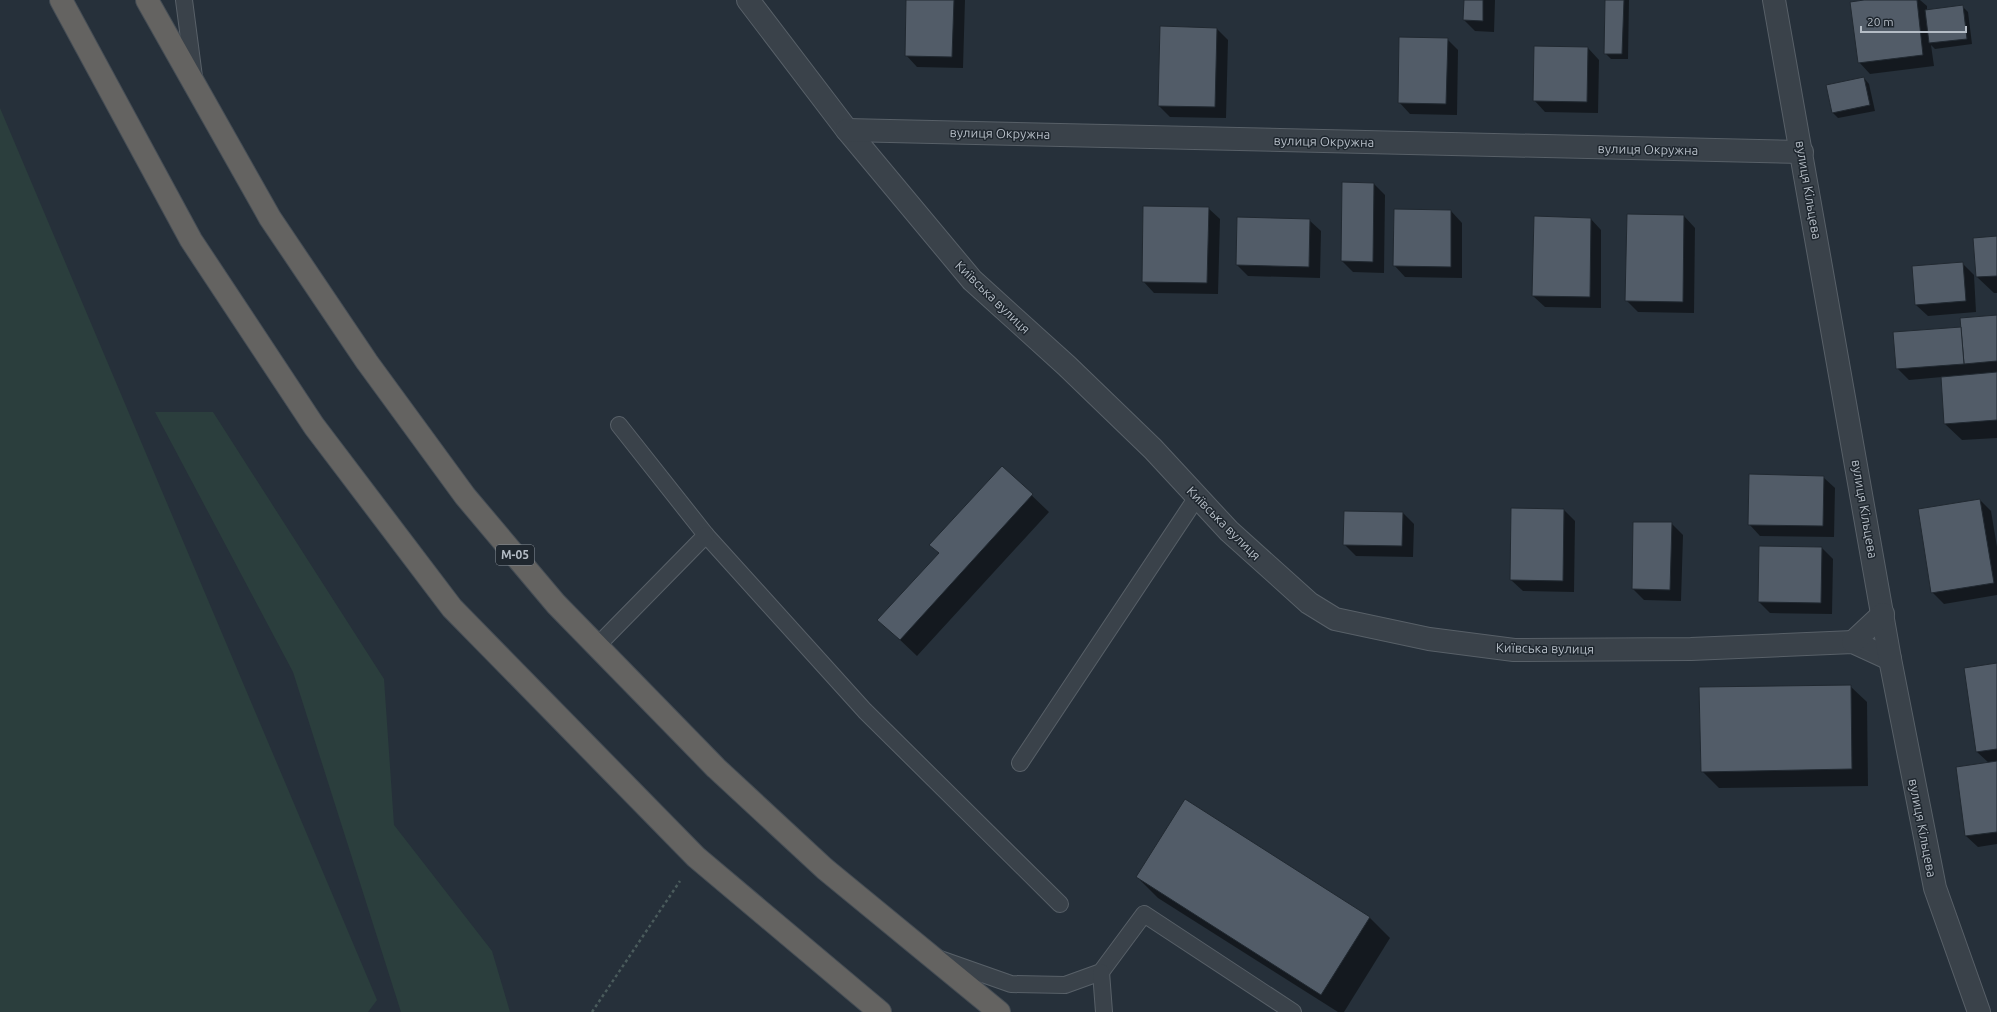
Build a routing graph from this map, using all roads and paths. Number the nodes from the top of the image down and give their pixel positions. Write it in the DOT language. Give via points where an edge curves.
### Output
graph roads {
  1 [pos="61,0"];
  2 [pos="147,0"];
  3 [pos="184,0"];
  4 [pos="748,0"];
  5 [pos="1774,0"];
  6 [pos="196,87"];
  7 [pos="847,130"];
  8 [pos="1802,152"];
  9 [pos="619,425"];
  10 [pos="1197,497"];
  11 [pos="706,535"];
  12 [pos="1883,614"];
  13 [pos="1853,642"];
  14 [pos="598,646"];
  15 [pos="1890,660"];
  16 [pos="1020,763"];
  17 [pos="696,857"];
  18 [pos="1060,904"];
  19 [pos="930,955"];
  20 [pos="1102,972"];
  21 [pos="592,1012"];
  22 [pos="880,1012"];
  23 [pos="999,1012"];
  24 [pos="1104,1012"];
  25 [pos="1293,1012"];
  26 [pos="1978,1012"];
  1 -- 17 [label="highway" via="191,240 314,426 452,608"];
  2 -- 6 [label="highway, М-05"];
  3 -- 6 [label="lane"];
  4 -- 7 [label="street, Київська вулиця"];
  5 -- 8 [label="street, вулиця Кільцева"];
  6 -- 14 [label="highway, М-05" via="270,218 367,362 465,496 556,604"];
  7 -- 8 [label="street, вулиця Окружна"];
  7 -- 10 [label="street, Київська вулиця" via="972,280 1067,366 1153,449"];
  8 -- 12 [label="street, вулиця Кільцева"];
  9 -- 11 [label="lane"];
  10 -- 13 [label="street, Київська вулиця" via="1229,531 1309,603 1335,619 1429,639 1514,650 1691,649"];
  10 -- 16 [label="lane"];
  11 -- 14 [label="lane"];
  11 -- 18 [label="lane" via="865,711"];
  12 -- 13 [label="street"];
  12 -- 15 [label="street, вулиця Кільцева"];
  13 -- 15 [label="street, Київська вулиця"];
  14 -- 19 [label="highway, М-05" via="716,768 825,869"];
  15 -- 26 [label="street, вулиця Кільцева" via="1935,888"];
  17 -- 21 [label="path"];
  17 -- 22 [label="highway"];
  19 -- 20 [label="lane" via="1011,984 1065,985"];
  19 -- 23 [label="highway, М-05"];
  20 -- 24 [label="lane"];
  20 -- 25 [label="lane" via="1144,914"];
}
